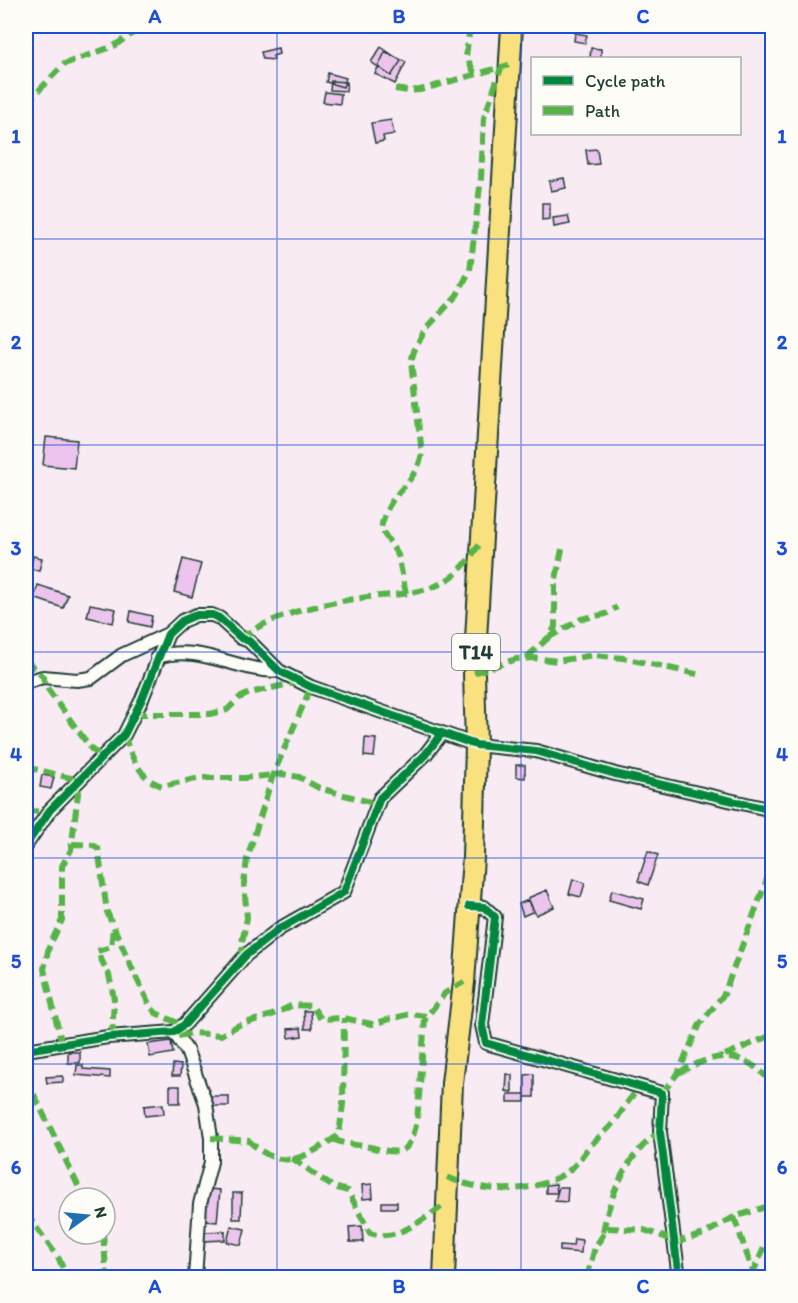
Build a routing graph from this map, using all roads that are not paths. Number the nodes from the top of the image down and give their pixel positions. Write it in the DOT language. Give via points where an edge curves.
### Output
graph roads {
  1 [pos="512,26"];
  2 [pos="168,634"];
  3 [pos="157,657"];
  4 [pos="279,671"];
  5 [pos="26,682"];
  6 [pos="442,733"];
  7 [pos="476,745"];
  8 [pos="772,810"];
  9 [pos="26,845"];
  10 [pos="469,906"];
  11 [pos="174,1032"];
  12 [pos="26,1050"];
  13 [pos="195,1278"];
  14 [pos="444,1278"];
  15 [pos="679,1278"];
  1 -- 7 [label="highway, T14" via="474,673"];
  2 -- 3 [label="street"];
  2 -- 4 [label="street" via="192,616 212,615 230,625"];
  2 -- 5 [label="street" via="122,656 91,678 43,677"];
  3 -- 4 [label="street" via="189,652"];
  3 -- 9 [label="street" via="124,735 50,810"];
  4 -- 6 [label="street" via="311,687"];
  6 -- 7 [label="street"];
  6 -- 11 [label="street" via="426,755 380,798 344,892 279,929 246,955 215,987 194,1017"];
  7 -- 8 [label="street" via="536,751 615,774"];
  7 -- 10 [label="highway, T14"];
  10 -- 14 [label="highway, T14" via="452,1083"];
  10 -- 15 [label="street" via="484,907 495,917 482,1025 486,1043 662,1093 662,1146"];
  11 -- 12 [label="street" via="108,1037"];
  11 -- 13 [label="street" via="187,1051 206,1104 211,1138 200,1204"];
}
